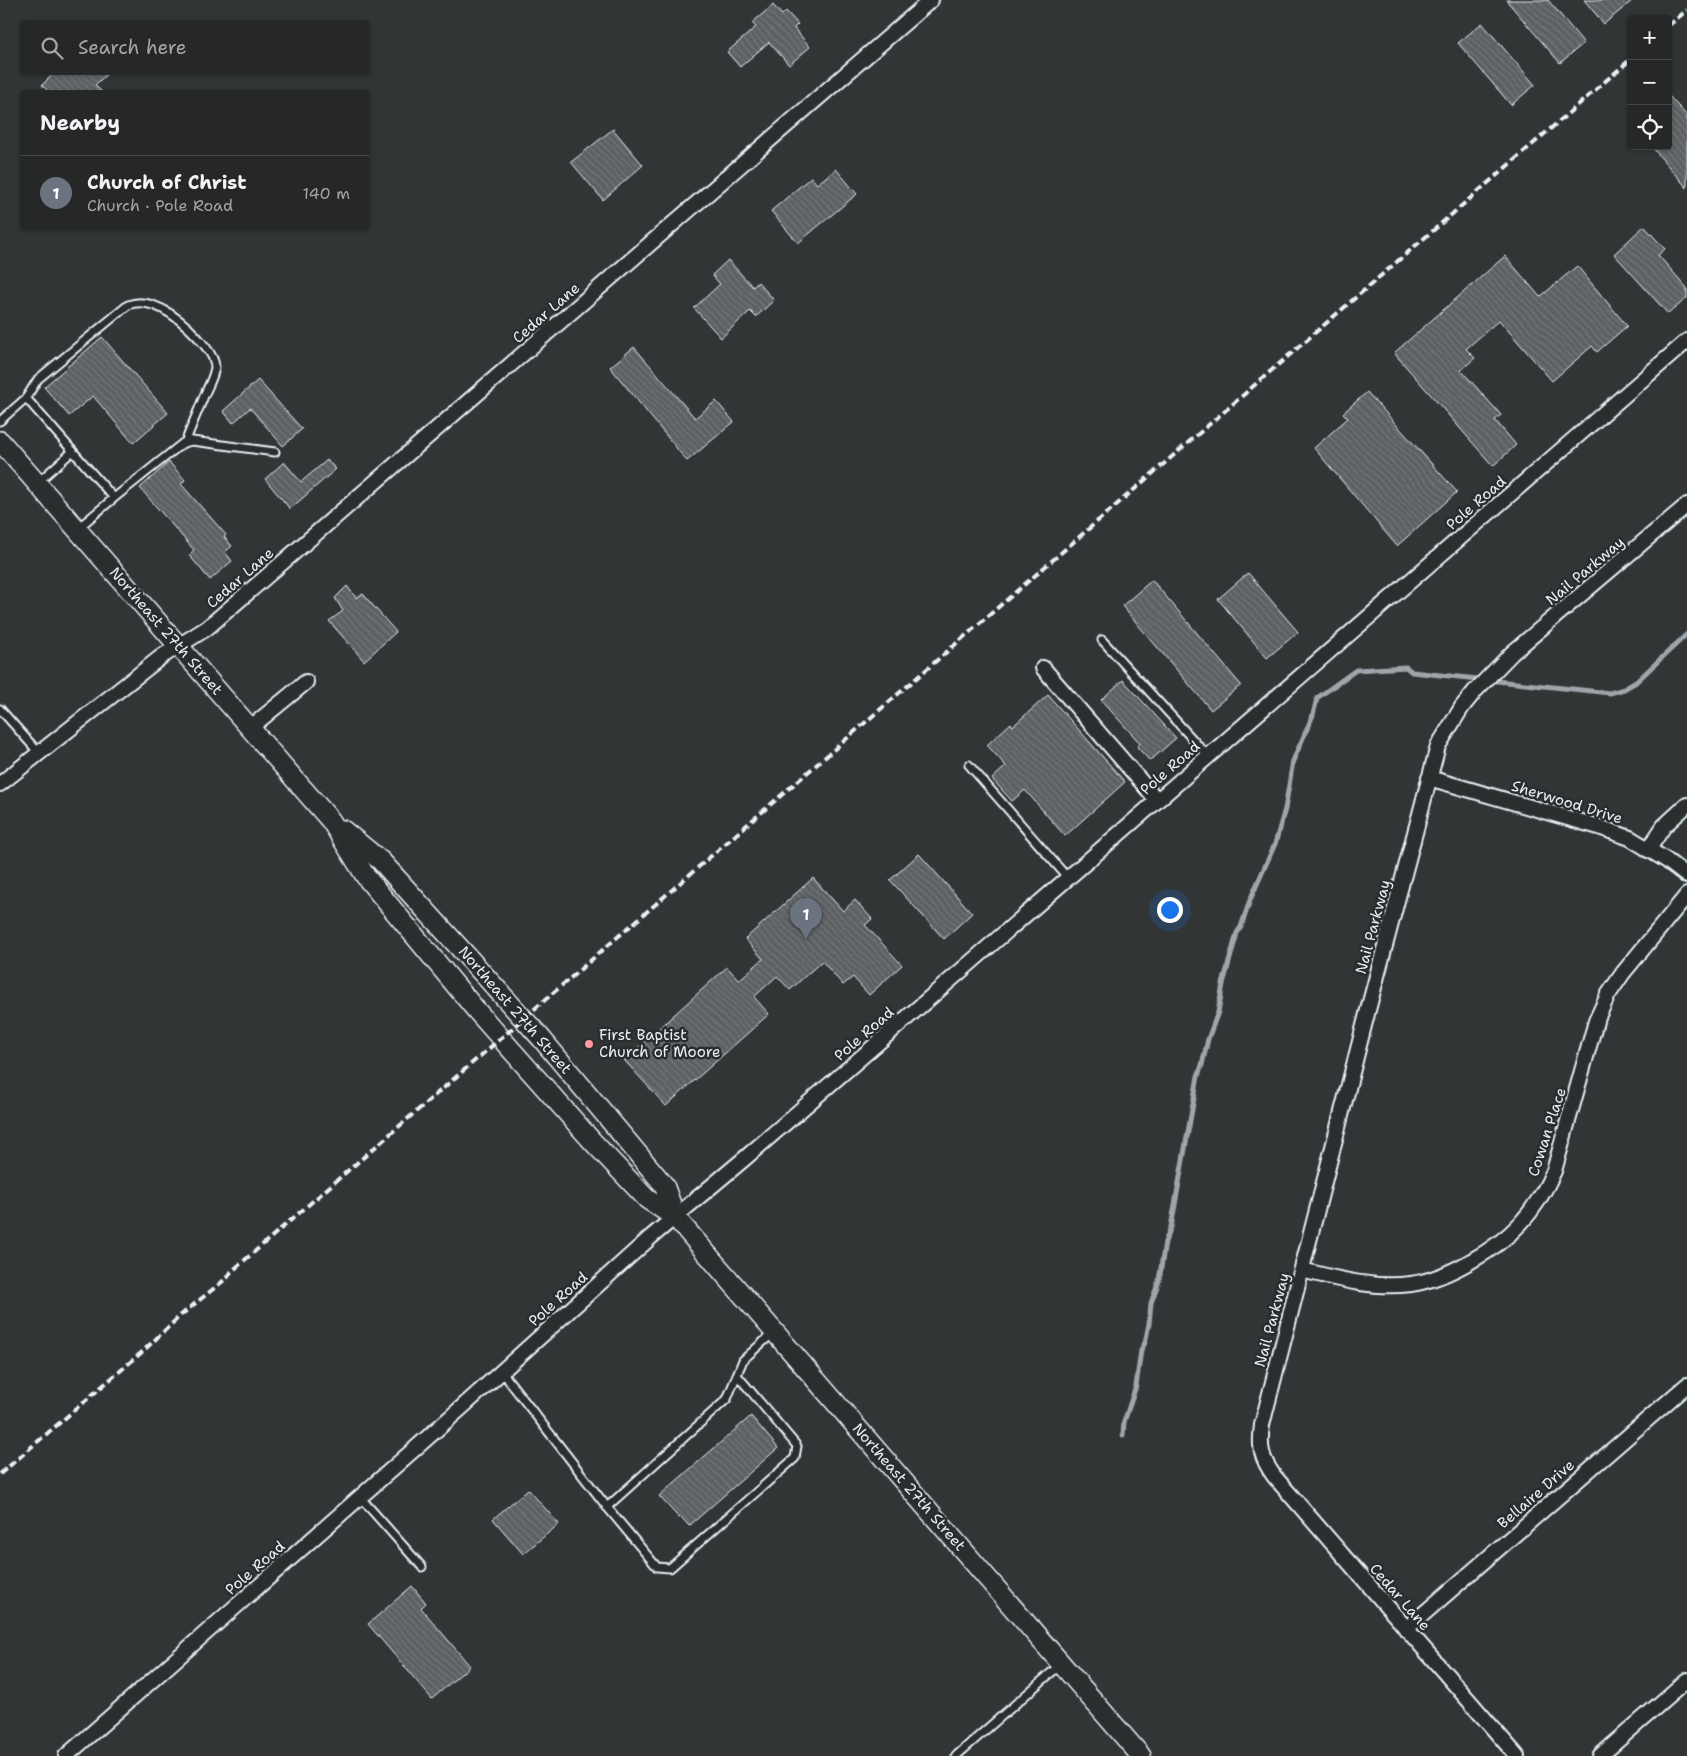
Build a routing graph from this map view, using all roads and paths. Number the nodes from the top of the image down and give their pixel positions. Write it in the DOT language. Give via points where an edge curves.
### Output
graph roads {
  1 [pos="930,0"];
  2 [pos="1687,341"];
  3 [pos="26,398"];
  4 [pos="0,421"];
  5 [pos="0,441"];
  6 [pos="185,442"];
  7 [pos="73,451"];
  8 [pos="275,452"];
  9 [pos="37,483"];
  10 [pos="114,498"];
  11 [pos="1687,505"];
  12 [pos="77,529"];
  13 [pos="1102,640"];
  14 [pos="179,646"];
  15 [pos="1044,668"];
  16 [pos="306,682"];
  17 [pos="0,709"];
  18 [pos="250,728"];
  19 [pos="39,753"];
  20 [pos="1208,756"];
  21 [pos="969,764"];
  22 [pos="1429,778"];
  23 [pos="0,784"];
  24 [pos="1157,800"];
  25 [pos="1687,805"];
  26 [pos="332,821"];
  27 [pos="1648,850"];
  28 [pos="1687,876"];
  29 [pos="1068,878"];
  30 [pos="1687,895"];
  31 [pos="676,1218"];
  32 [pos="1302,1270"];
  33 [pos="774,1332"];
  34 [pos="502,1372"];
  35 [pos="737,1375"];
  36 [pos="1687,1385"];
  37 [pos="1262,1456"];
  38 [pos="360,1497"];
  39 [pos="607,1507"];
  40 [pos="422,1567"];
  41 [pos="1406,1629"];
  42 [pos="1062,1663"];
  43 [pos="1687,1680"];
  44 [pos="66,1756"];
  45 [pos="956,1756"];
  46 [pos="1141,1756"];
  47 [pos="1517,1756"];
  48 [pos="1600,1756"];
  1 -- 14 [label="street, Cedar Lane" via="207,628"];
  2 -- 20 [label="street, Pole Road"];
  3 -- 4 [label="lane"];
  3 -- 6 [label="lane" via="38,379 128,305 148,303 182,321 209,351 215,364"];
  3 -- 7 [label="lane"];
  5 -- 9 [label="main road, Northeast 27th Street"];
  6 -- 8 [label="lane"];
  6 -- 10 [label="lane"];
  7 -- 9 [label="lane"];
  7 -- 10 [label="lane"];
  9 -- 12 [label="main road, Northeast 27th Street"];
  10 -- 12 [label="lane"];
  11 -- 22 [label="street, Nail Parkway" via="1512,653 1475,691 1438,746"];
  12 -- 14 [label="main road, Northeast 27th Street"];
  13 -- 20 [label="lane"];
  14 -- 18 [label="main road, Northeast 27th Street"];
  14 -- 19 [label="street, Cedar Lane"];
  15 -- 24 [label="street"];
  16 -- 18 [label="street"];
  17 -- 19 [label="lane"];
  18 -- 26 [label="main road, Northeast 27th Street"];
  19 -- 23 [label="street, Cedar Lane"];
  20 -- 24 [label="street, Pole Road"];
  21 -- 29 [label="lane"];
  22 -- 27 [label="street, Sherwood Drive" via="1599,827 1630,838"];
  22 -- 32 [label="street, Nail Parkway"];
  24 -- 29 [label="street, Pole Road"];
  25 -- 27 [label="street" via="1664,826"];
  26 -- 31 [label="main road, Northeast 27th Street" via="366,877 476,1010 646,1199"];
  26 -- 31 [label="main road, Northeast 27th Street" via="381,861 541,1038 664,1185"];
  27 -- 28 [label="street, Sherwood Drive"];
  29 -- 31 [label="street, Pole Road"];
  30 -- 32 [label="street, Cowan Place" via="1608,995 1596,1020 1554,1171 1534,1207 1508,1237 1453,1272 1410,1284 1364,1284"];
  31 -- 33 [label="main road, Northeast 27th Street"];
  31 -- 34 [label="street, Pole Road"];
  32 -- 37 [label="street, Nail Parkway" via="1262,1425"];
  33 -- 35 [label="lane" via="743,1360"];
  33 -- 42 [label="main road, Northeast 27th Street"];
  34 -- 38 [label="street, Pole Road"];
  34 -- 39 [label="lane"];
  35 -- 39 [label="lane" via="726,1399"];
  35 -- 39 [label="lane" via="797,1446 795,1458 670,1568 657,1567"];
  36 -- 41 [label="street, Bellaire Drive"];
  37 -- 41 [label="street, Cedar Lane" via="1274,1476"];
  38 -- 40 [label="lane"];
  38 -- 44 [label="street, Pole Road"];
  41 -- 47 [label="street, Cedar Lane"];
  42 -- 45 [label="lane"];
  42 -- 46 [label="main road, Northeast 27th Street"];
  43 -- 48 [label="street"];
}
